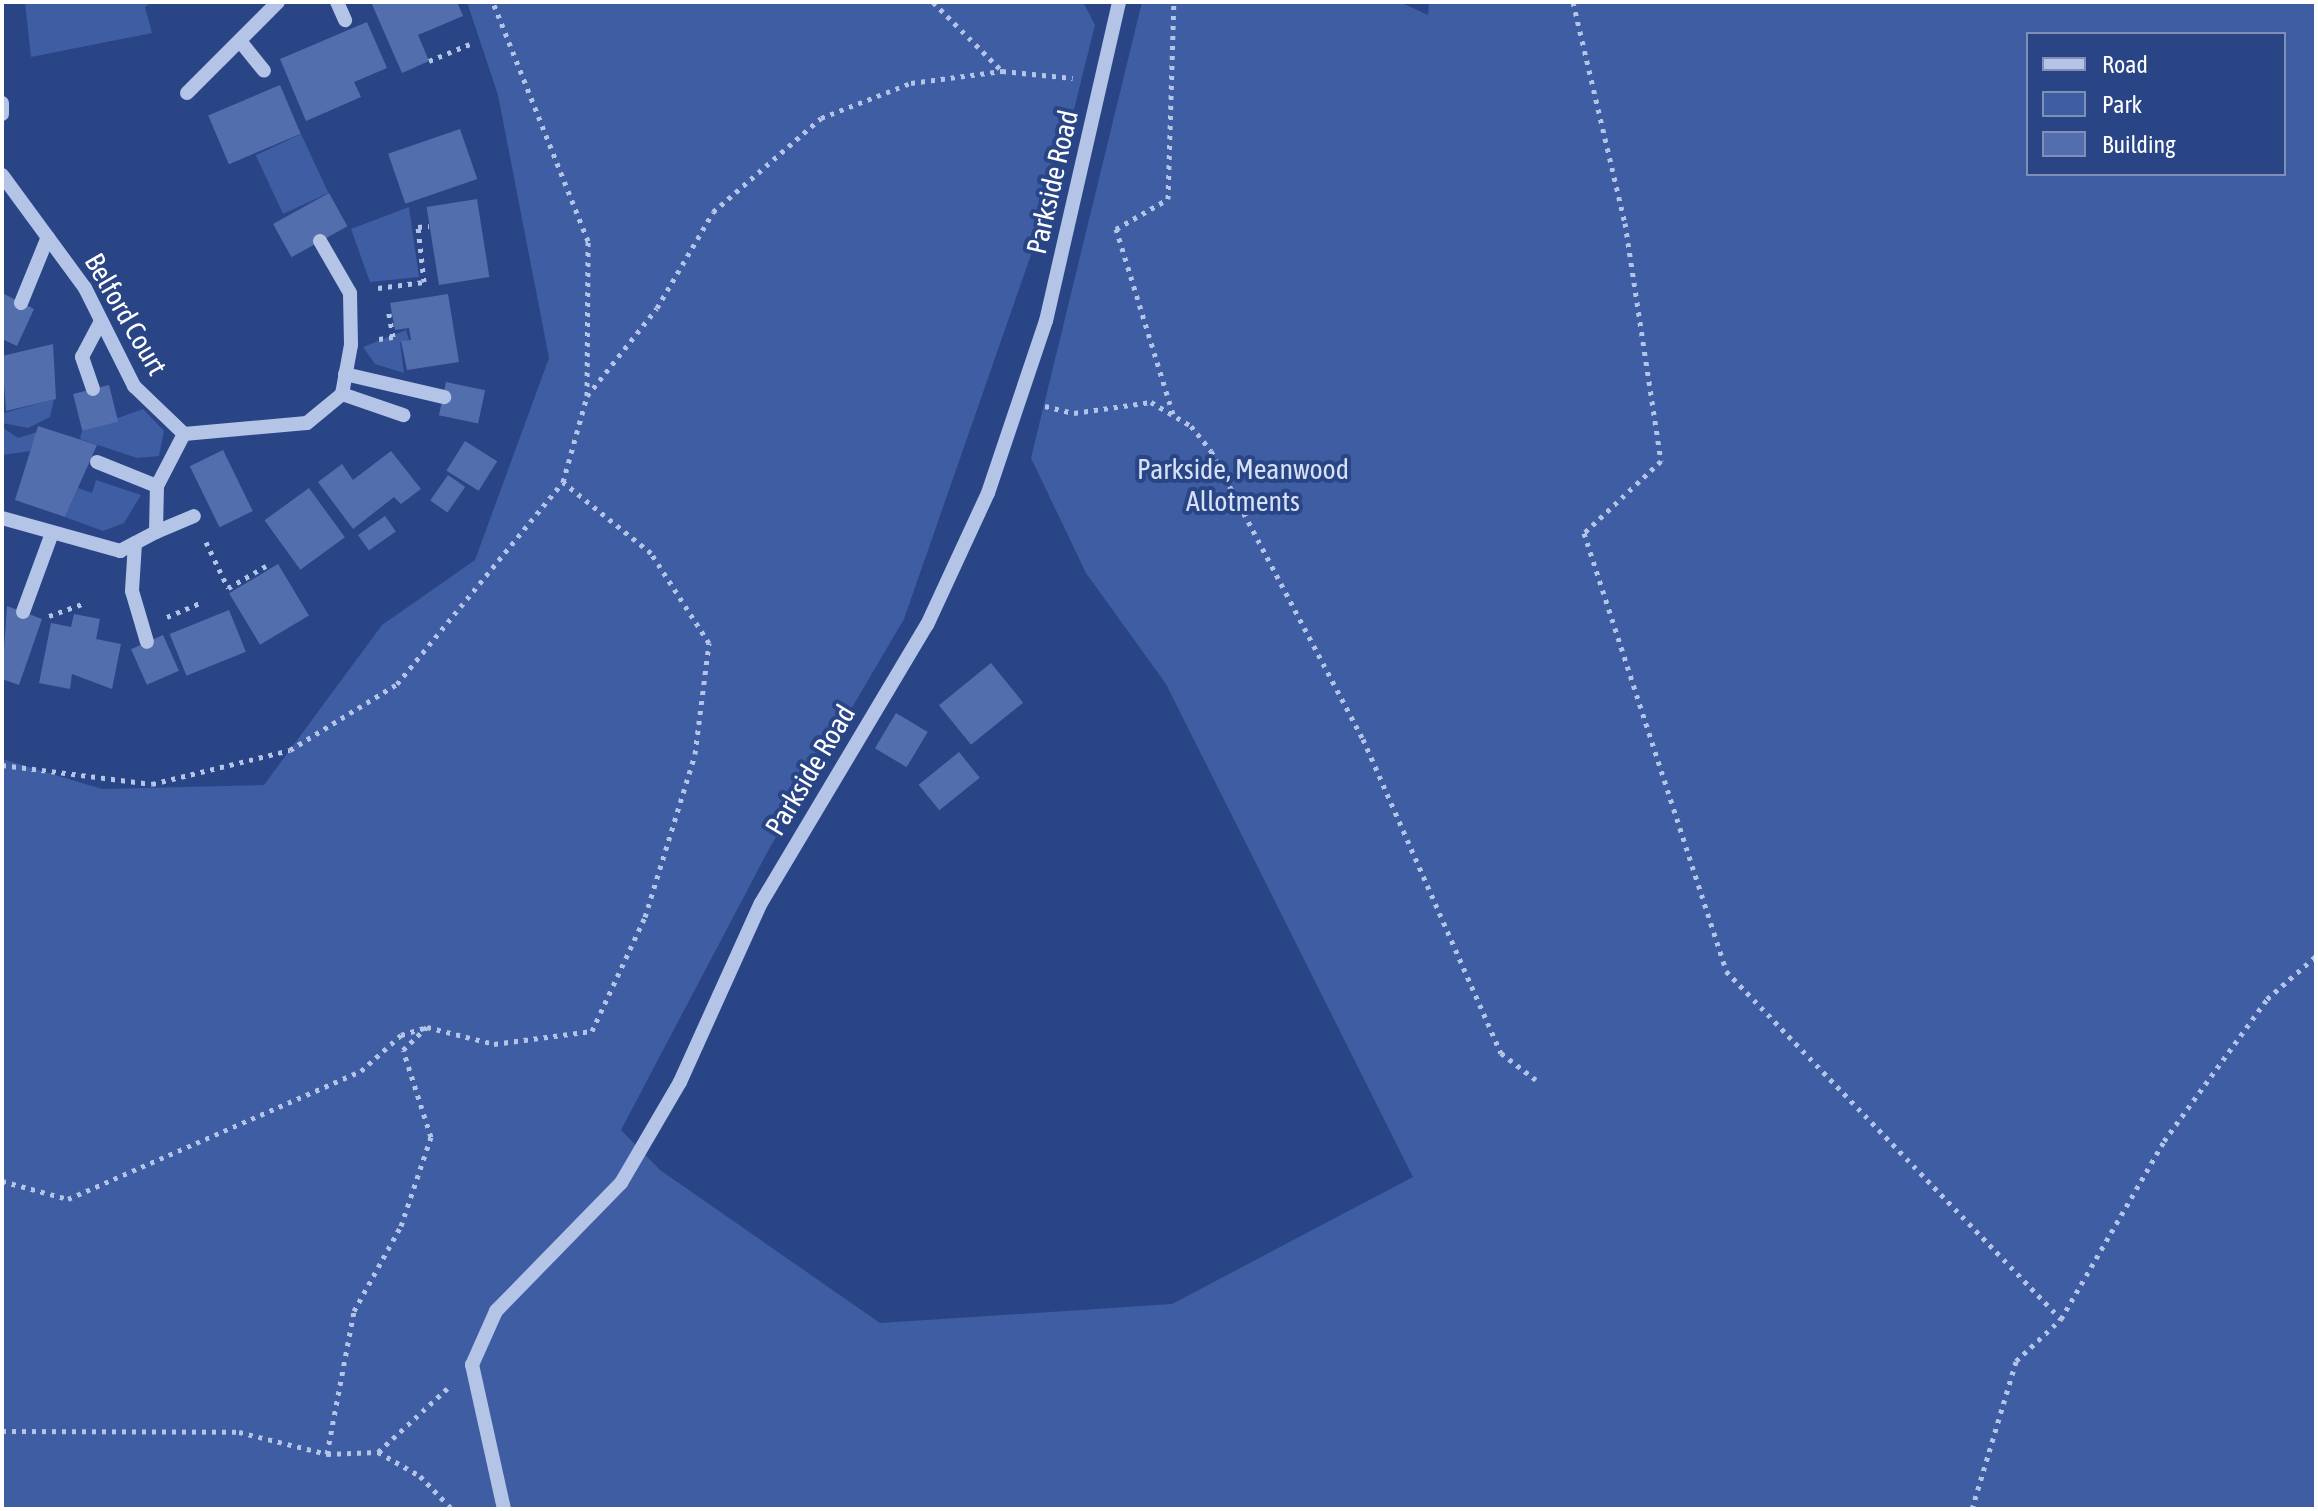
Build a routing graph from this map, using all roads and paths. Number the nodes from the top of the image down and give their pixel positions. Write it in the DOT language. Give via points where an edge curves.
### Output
graph roads {
  1 [pos="278,2"];
  2 [pos="337,2"];
  3 [pos="493,2"];
  4 [pos="933,2"];
  5 [pos="1119,2"];
  6 [pos="1174,2"];
  7 [pos="1573,2"];
  8 [pos="345,20"];
  9 [pos="240,41"];
  10 [pos="470,44"];
  11 [pos="429,61"];
  12 [pos="264,71"];
  13 [pos="1002,71"];
  14 [pos="1102,81"];
  15 [pos="187,93"];
  16 [pos="2,103"];
  17 [pos="2,114"];
  18 [pos="2,175"];
  19 [pos="429,226"];
  20 [pos="48,237"];
  21 [pos="320,241"];
  22 [pos="384,288"];
  23 [pos="21,303"];
  24 [pos="388,308"];
  25 [pos="101,321"];
  26 [pos="367,341"];
  27 [pos="345,374"];
  28 [pos="93,389"];
  29 [pos="342,394"];
  30 [pos="587,396"];
  31 [pos="444,397"];
  32 [pos="1020,399"];
  33 [pos="403,415"];
  34 [pos="1174,416"];
  35 [pos="184,434"];
  36 [pos="97,462"];
  37 [pos="563,482"];
  38 [pos="157,486"];
  39 [pos="194,516"];
  40 [pos="2,518"];
  41 [pos="156,532"];
  42 [pos="52,533"];
  43 [pos="135,543"];
  44 [pos="213,556"];
  45 [pos="266,566"];
  46 [pos="203,602"];
  47 [pos="23,612"];
  48 [pos="143,625"];
  49 [pos="147,642"];
  50 [pos="2,765"];
  51 [pos="2316,956"];
  52 [pos="427,1027"];
  53 [pos="1536,1080"];
  54 [pos="2,1181"];
  55 [pos="2061,1319"];
  56 [pos="472,1365"];
  57 [pos="2,1431"];
  58 [pos="378,1452"];
  59 [pos="327,1454"];
  60 [pos="452,1509"];
  61 [pos="504,1509"];
  62 [pos="1972,1509"];
  1 -- 9 [label="street"];
  2 -- 8 [label="street"];
  3 -- 30 [label="path" via="588,241"];
  4 -- 13 [label="path"];
  5 -- 14 [label="street, Parkside Road"];
  6 -- 34 [label="path" via="1168,199 1116,229"];
  7 -- 55 [label="path" via="1625,223 1661,461 1584,533 1726,971"];
  9 -- 12 [label="street"];
  9 -- 15 [label="street"];
  10 -- 11 [label="path"];
  13 -- 14 [label="path"];
  13 -- 30 [label="path" via="911,83 821,118 713,212 657,308"];
  14 -- 32 [label="street, Parkside Road" via="1046,321"];
  16 -- 17 [label="street"];
  18 -- 20 [label="street, Belford Court"];
  19 -- 22 [label="path" via="418,227 424,282"];
  20 -- 23 [label="street"];
  20 -- 25 [label="street, Belford Court"];
  21 -- 27 [label="street" via="350,293"];
  24 -- 26 [label="path" via="393,337"];
  25 -- 28 [label="street" via="82,357"];
  25 -- 35 [label="street, Belford Court" via="134,386"];
  27 -- 29 [label="street"];
  27 -- 31 [label="street"];
  29 -- 33 [label="street"];
  29 -- 35 [label="street" via="307,423"];
  30 -- 37 [label="path"];
  32 -- 34 [label="path" via="1074,413 1151,402"];
  32 -- 56 [label="street, Parkside Road" via="988,493 927,625 761,903 680,1082 621,1183 496,1311"];
  34 -- 53 [label="path" via="1211,451 1363,739 1501,1053"];
  35 -- 38 [label="street"];
  36 -- 38 [label="street"];
  37 -- 50 [label="path" via="397,684 290,750 152,784"];
  37 -- 52 [label="path" via="651,553 709,643 695,754 645,917 592,1031 494,1044"];
  38 -- 41 [label="street"];
  39 -- 41 [label="street"];
  40 -- 42 [label="street"];
  41 -- 43 [label="street"];
  42 -- 43 [label="street" via="120,551"];
  42 -- 47 [label="street"];
  43 -- 48 [label="street" via="132,591"];
  44 -- 45 [label="path" via="228,588"];
  46 -- 48 [label="path"];
  48 -- 49 [label="street"];
  51 -- 55 [label="path" via="2267,999 2164,1141"];
  52 -- 54 [label="path" via="401,1035 361,1071 68,1199"];
  52 -- 59 [label="path" via="403,1050 431,1137 401,1226 354,1311"];
  55 -- 62 [label="path" via="2016,1361"];
  56 -- 58 [label="path"];
  56 -- 61 [label="street"];
  57 -- 59 [label="path" via="239,1432"];
  58 -- 59 [label="path"];
  58 -- 60 [label="path" via="420,1476"];
}
